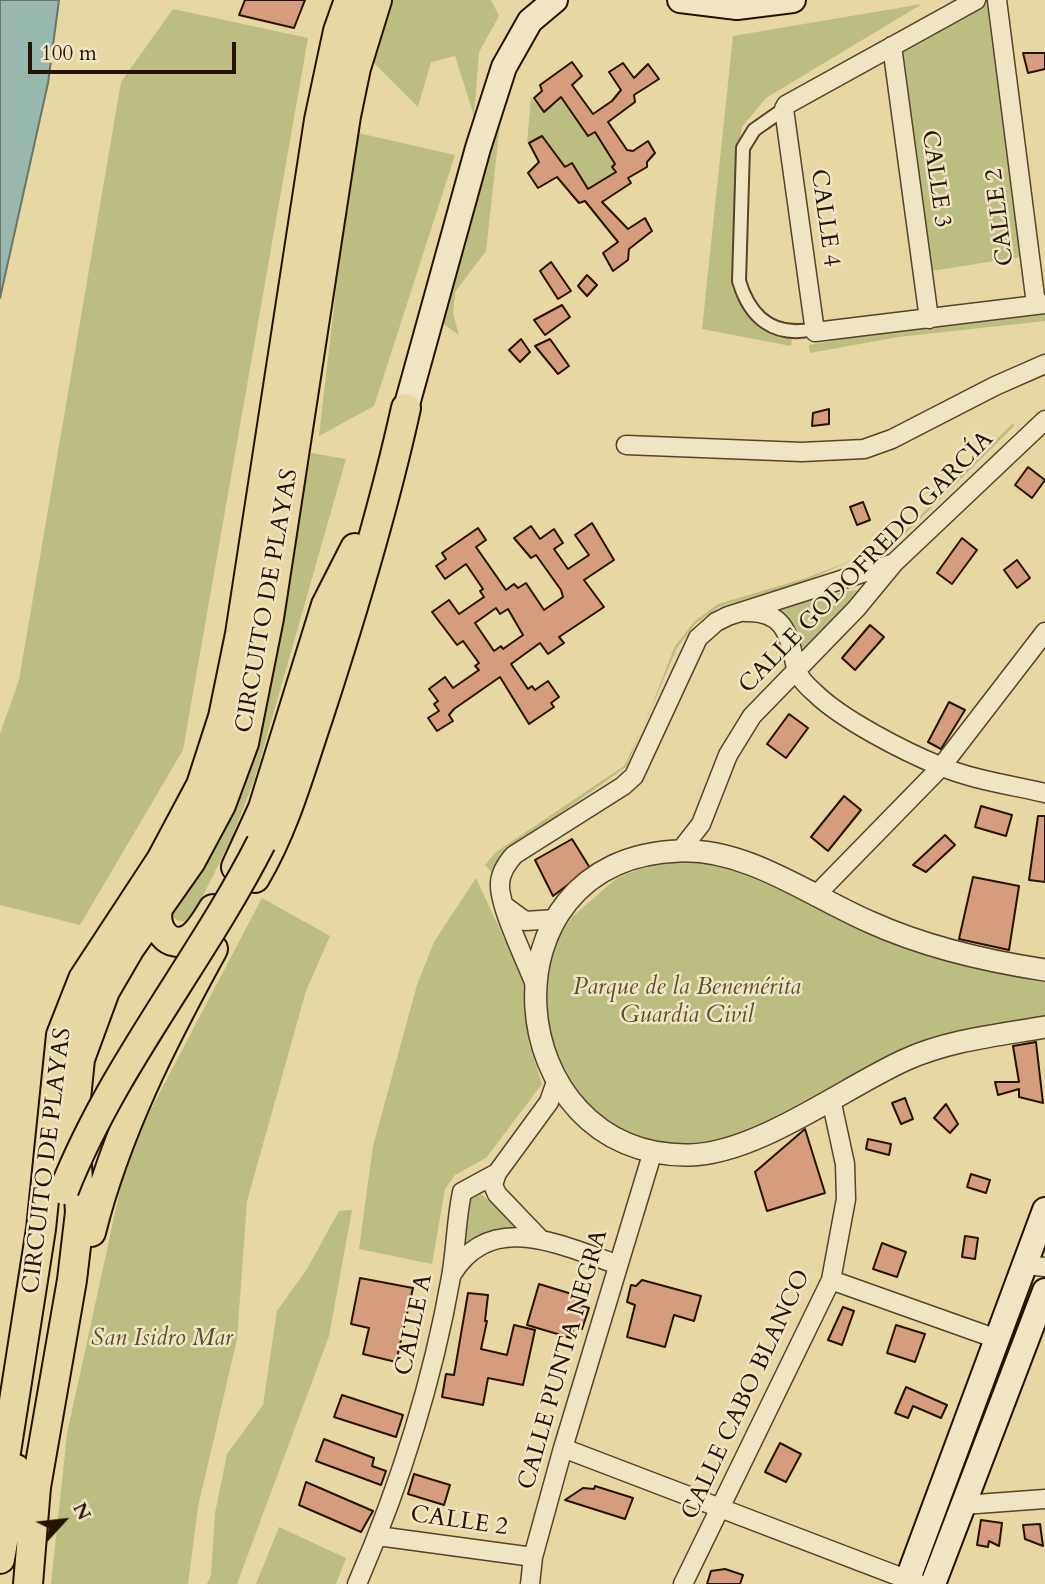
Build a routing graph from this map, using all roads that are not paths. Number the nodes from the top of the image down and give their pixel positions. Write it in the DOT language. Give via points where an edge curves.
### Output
graph roads {
  1 [pos="348,0"];
  2 [pos="377,0"];
  3 [pos="555,0"];
  4 [pos="680,0"];
  5 [pos="793,0"];
  6 [pos="976,0"];
  7 [pos="997,0"];
  8 [pos="892,46"];
  9 [pos="784,109"];
  10 [pos="1040,304"];
  11 [pos="929,319"];
  12 [pos="815,331"];
  13 [pos="1045,364"];
  14 [pos="406,408"];
  15 [pos="1045,420"];
  16 [pos="626,446"];
  17 [pos="355,548"];
  18 [pos="894,563"];
  19 [pos="742,612"];
  20 [pos="1045,632"];
  21 [pos="796,670"];
  22 [pos="942,767"];
  23 [pos="1045,793"];
  24 [pos="701,824"];
  25 [pos="680,850"];
  26 [pos="711,852"];
  27 [pos="815,896"];
  28 [pos="506,907"];
  29 [pos="158,909"];
  30 [pos="556,919"];
  31 [pos="1045,970"];
  32 [pos="534,982"];
  33 [pos="1045,1027"];
  34 [pos="557,1091"];
  35 [pos="831,1099"];
  36 [pos="653,1151"];
  37 [pos="497,1172"];
  38 [pos="1045,1210"];
  39 [pos="541,1240"];
  40 [pos="616,1264"];
  41 [pos="1035,1266"];
  42 [pos="452,1274"];
  43 [pos="72,1280"];
  44 [pos="831,1280"];
  45 [pos="1045,1291"];
  46 [pos="997,1339"];
  47 [pos="959,1441"];
  48 [pos="563,1448"];
  49 [pos="984,1450"];
  50 [pos="0,1490"];
  51 [pos="1045,1499"];
  52 [pos="963,1505"];
  53 [pos="722,1508"];
  54 [pos="378,1536"];
  55 [pos="533,1557"];
  56 [pos="0,1559"];
  57 [pos="911,1582"];
  58 [pos="28,1584"];
  59 [pos="357,1584"];
  60 [pos="530,1584"];
  61 [pos="683,1584"];
  62 [pos="933,1584"];
  1 -- 50 [label="highway, CIRCUITO DE PLAYAS" via="319,120 223,718 186,817 83,979 61,1035 41,1229"];
  2 -- 29 [label="highway, CIRCUITO DE PLAYAS" via="346,116 257,691 221,805"];
  3 -- 14 [label="main road" via="530,21 504,67"];
  4 -- 5 [label="main road" via="737,7"];
  6 -- 8 [label="street"];
  7 -- 10 [label="street, CALLE 2"];
  8 -- 9 [label="street"];
  8 -- 11 [label="street, CALLE 3"];
  9 -- 12 [label="street, CALLE 4"];
  9 -- 12 [label="street" via="754,130 743,148 739,281 745,300 762,323 785,331"];
  10 -- 11 [label="street"];
  11 -- 12 [label="street"];
  13 -- 16 [label="street" via="864,449 802,452"];
  14 -- 17 [label="highway"];
  14 -- 43 [label="highway" via="355,606 279,835 151,1068 114,1153 84,1261"];
  15 -- 18 [label="street, CALLE GODOFREDO GARCÍA"];
  17 -- 29 [label="highway" via="326,605 263,808 221,896 199,930 183,941 163,936 157,924"];
  17 -- 56 [label="highway, bridge" via="271,821 120,1080 64,1190 45,1276"];
  18 -- 19 [label="street"];
  18 -- 21 [label="street, CALLE GODOFREDO GARCÍA"];
  19 -- 21 [label="street" via="763,613 779,622 792,643"];
  19 -- 28 [label="street" via="716,621 698,638 635,776 509,861 500,880"];
  20 -- 22 [label="street"];
  21 -- 22 [label="street" via="834,709"];
  21 -- 24 [label="street, CALLE GODOFREDO GARCÍA" via="752,716 728,755"];
  22 -- 23 [label="street"];
  22 -- 27 [label="street"];
  24 -- 25 [label="street, CALLE GODOFREDO GARCÍA"];
  24 -- 26 [label="street"];
  25 -- 26 [label="street"];
  25 -- 30 [label="street" via="645,855 602,873 577,892"];
  26 -- 27 [label="street" via="749,864"];
  27 -- 31 [label="street" via="873,924 944,949"];
  28 -- 30 [label="street" via="525,922"];
  28 -- 32 [label="street"];
  29 -- 43 [label="highway, CIRCUITO DE PLAYAS" via="105,991 80,1059 74,1118 80,1212"];
  30 -- 32 [label="street" via="540,954"];
  32 -- 34 [label="street" via="539,1034"];
  33 -- 35 [label="street" via="968,1040 908,1058"];
  34 -- 36 [label="street" via="599,1127"];
  34 -- 37 [label="street, CALLE A"];
  35 -- 36 [label="street" via="727,1150 690,1155"];
  35 -- 44 [label="street, CALLE CABO BLANCO" via="845,1164 846,1199"];
  36 -- 40 [label="street, CALLE PUNTA NEGRA"];
  37 -- 39 [label="street" via="497,1194"];
  37 -- 42 [label="street, CALLE A" via="462,1192"];
  38 -- 41 [label="main road"];
  39 -- 40 [label="street"];
  39 -- 42 [label="street" via="502,1236 471,1251"];
  40 -- 48 [label="street, CALLE PUNTA NEGRA"];
  41 -- 46 [label="main road"];
  42 -- 54 [label="street, CALLE A" via="422,1410"];
  43 -- 58 [label="highway, CIRCUITO DE PLAYAS" via="36,1487"];
  44 -- 46 [label="street"];
  44 -- 53 [label="street, CALLE CABO BLANCO"];
  45 -- 49 [label="main road"];
  46 -- 47 [label="main road"];
  47 -- 49 [label="main road"];
  47 -- 57 [label="main road"];
  48 -- 53 [label="street"];
  48 -- 55 [label="street, CALLE PUNTA NEGRA"];
  49 -- 52 [label="main road"];
  51 -- 52 [label="street"];
  52 -- 62 [label="main road"];
  53 -- 57 [label="street"];
  53 -- 61 [label="street, CALLE CABO BLANCO"];
  54 -- 55 [label="street, CALLE 2"];
  54 -- 59 [label="street, CALLE A"];
  55 -- 60 [label="street, CALLE PUNTA NEGRA"];
}
